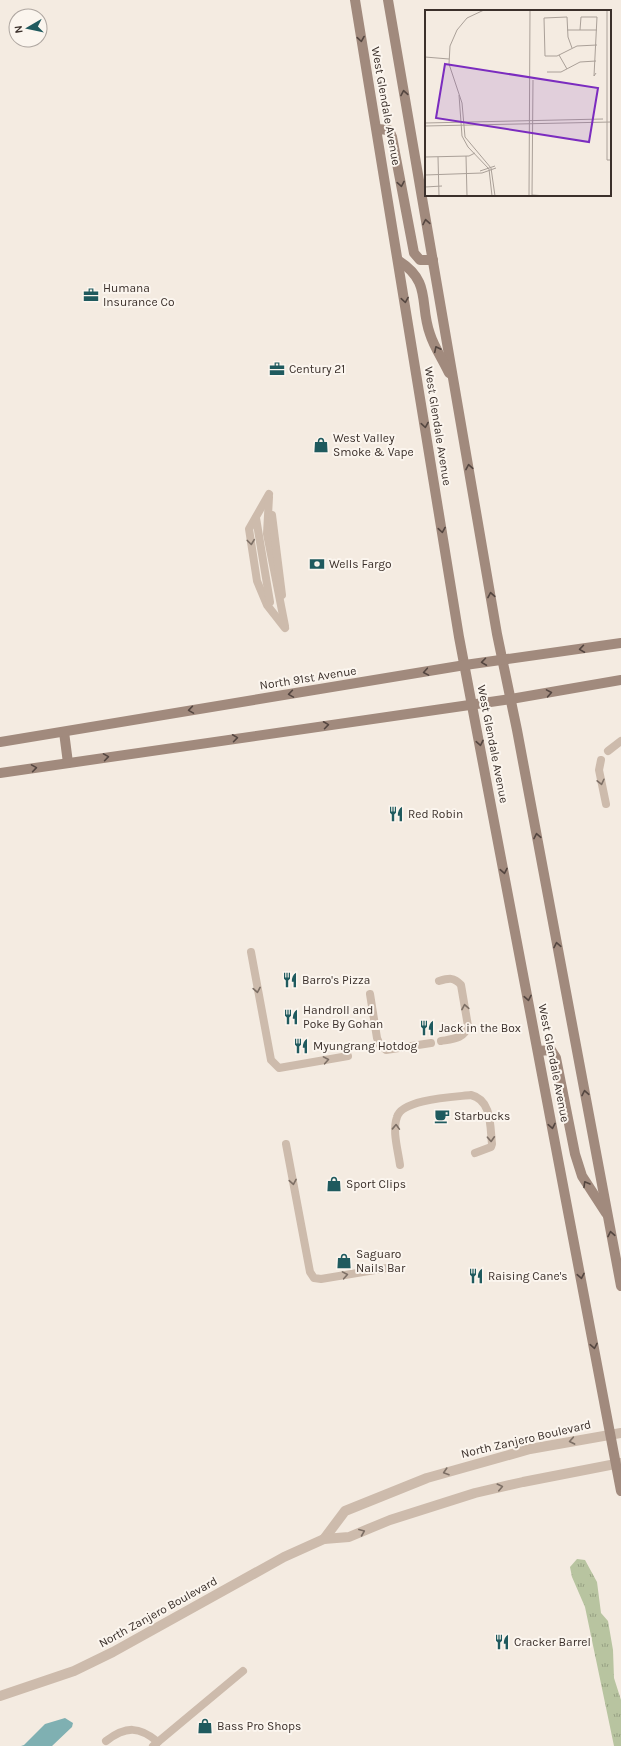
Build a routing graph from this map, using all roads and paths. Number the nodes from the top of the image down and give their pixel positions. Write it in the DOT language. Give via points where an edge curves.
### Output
graph roads {
  1 [pos="355,0"];
  2 [pos="388,0"];
  3 [pos="377,129"];
  4 [pos="433,260"];
  5 [pos="399,261"];
  6 [pos="454,384"];
  7 [pos="271,610"];
  8 [pos="621,643"];
  9 [pos="502,660"];
  10 [pos="465,665"];
  11 [pos="621,680"];
  12 [pos="511,699"];
  13 [pos="472,705"];
  14 [pos="64,732"];
  15 [pos="621,741"];
  16 [pos="0,742"];
  17 [pos="608,752"];
  18 [pos="601,760"];
  19 [pos="68,763"];
  20 [pos="0,773"];
  21 [pos="606,804"];
  22 [pos="251,952"];
  23 [pos="439,981"];
  24 [pos="370,994"];
  25 [pos="441,1041"];
  26 [pos="431,1043"];
  27 [pos="538,1051"];
  28 [pos="348,1056"];
  29 [pos="286,1144"];
  30 [pos="475,1153"];
  31 [pos="400,1165"];
  32 [pos="608,1217"];
  33 [pos="387,1268"];
  34 [pos="621,1286"];
  35 [pos="621,1433"];
  36 [pos="610,1434"];
  37 [pos="618,1464"];
  38 [pos="621,1491"];
  39 [pos="324,1538"];
  40 [pos="243,1671"];
  41 [pos="0,1696"];
  42 [pos="106,1741"];
  43 [pos="155,1744"];
  1 -- 3 [label="main road, West Glendale Avenue, one-way"];
  4 -- 2 [label="main road, West Glendale Avenue, one-way"];
  3 -- 4 [label="main road, one-way" via="389,130 392,137 414,253 420,260"];
  3 -- 5 [label="main road, West Glendale Avenue"];
  4 -- 6 [label="main road, West Glendale Avenue"];
  6 -- 5 [label="main road, one-way" via="430,334 420,282 412,271"];
  5 -- 10 [label="main road, West Glendale Avenue, one-way"];
  9 -- 6 [label="main road, West Glendale Avenue, one-way"];
  7 -- 7 [label="lane, one-way" via="285,628 267,534 269,494 249,529 257,581"];
  8 -- 9 [label="main road, North 91st Avenue, one-way"];
  9 -- 10 [label="main road, North 91st Avenue, one-way"];
  9 -- 12 [label="main road, West Glendale Avenue"];
  10 -- 13 [label="main road, West Glendale Avenue"];
  10 -- 14 [label="main road, North 91st Avenue, one-way"];
  12 -- 11 [label="main road, one-way"];
  12 -- 13 [label="main road"];
  32 -- 12 [label="main road, West Glendale Avenue, one-way"];
  19 -- 13 [label="main road, one-way"];
  13 -- 27 [label="main road, West Glendale Avenue, one-way"];
  14 -- 16 [label="main road, North 91st Avenue"];
  14 -- 19 [label="main road"];
  15 -- 17 [label="lane"];
  18 -- 21 [label="lane, one-way" via="599,770"];
  20 -- 19 [label="main road, one-way"];
  22 -- 28 [label="lane, one-way" via="271,1060 279,1068"];
  25 -- 23 [label="lane, one-way" via="462,1037 468,1026 461,985 451,978"];
  24 -- 26 [label="lane" via="377,1038 386,1050"];
  32 -- 27 [label="main road, one-way" via="582,1176 575,1154 556,1058 551,1050"];
  27 -- 36 [label="main road, West Glendale Avenue, one-way"];
  29 -- 33 [label="lane, one-way" via="310,1272 314,1278"];
  31 -- 30 [label="lane, one-way" via="395,1130 397,1116 402,1108 414,1103 478,1096 487,1110 492,1144 491,1147"];
  34 -- 32 [label="main road, West Glendale Avenue, one-way"];
  35 -- 36 [label="street, North Zanjero Boulevard"];
  36 -- 37 [label="main road, West Glendale Avenue"];
  36 -- 39 [label="street, North Zanjero Boulevard, one-way" via="512,1453 427,1478 345,1511"];
  37 -- 38 [label="main road, West Glendale Avenue"];
  39 -- 37 [label="street, North Zanjero Boulevard, one-way" via="349,1537 390,1520 475,1493"];
  39 -- 41 [label="street, North Zanjero Boulevard" via="113,1652 74,1671"];
  40 -- 43 [label="lane"];
  42 -- 43 [label="lane" via="130,1729 141,1730"];
}
